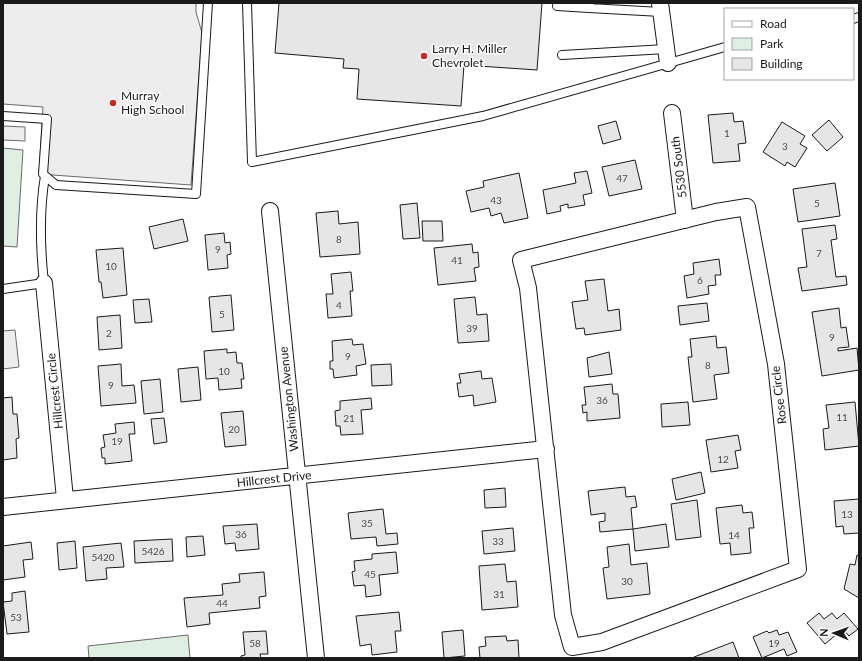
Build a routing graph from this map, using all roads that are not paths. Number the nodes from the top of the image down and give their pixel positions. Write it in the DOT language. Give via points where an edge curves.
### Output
graph roads {
  1 [pos="208,3"];
  2 [pos="247,3"];
  3 [pos="557,6"];
  4 [pos="590,6"];
  5 [pos="661,7"];
  6 [pos="724,47"];
  7 [pos="562,55"];
  8 [pos="667,56"];
  9 [pos="672,113"];
  10 [pos="3,116"];
  11 [pos="46,176"];
  12 [pos="270,211"];
  13 [pos="685,220"];
  14 [pos="44,283"];
  15 [pos="3,289"];
  16 [pos="546,449"];
  17 [pos="297,477"];
  18 [pos="66,499"];
  19 [pos="3,507"];
  20 [pos="316,658"];
  1 -- 11 [label="lane" via="196,194 56,184"];
  2 -- 8 [label="lane" via="252,162 483,116"];
  3 -- 4 [label="lane"];
  4 -- 5 [label="lane"];
  5 -- 8 [label="street"];
  6 -- 8 [label="lane"];
  7 -- 8 [label="lane"];
  9 -- 13 [label="street, 5530 South"];
  10 -- 11 [label="lane" via="46,119 43,174"];
  11 -- 14 [label="lane" via="40,215"];
  12 -- 17 [label="street, Washington Avenue"];
  13 -- 16 [label="street, Rose Circle" via="521,260 528,288"];
  13 -- 16 [label="street, Rose Circle" via="747,207 776,364 798,569 602,642 572,647 563,615"];
  14 -- 15 [label="lane"];
  14 -- 18 [label="street, Hillcrest Circle"];
  16 -- 17 [label="street, Hillcrest Drive"];
  17 -- 18 [label="street, Hillcrest Drive"];
  17 -- 20 [label="street, Washington Avenue"];
  18 -- 19 [label="street, Hillcrest Drive"];
}
